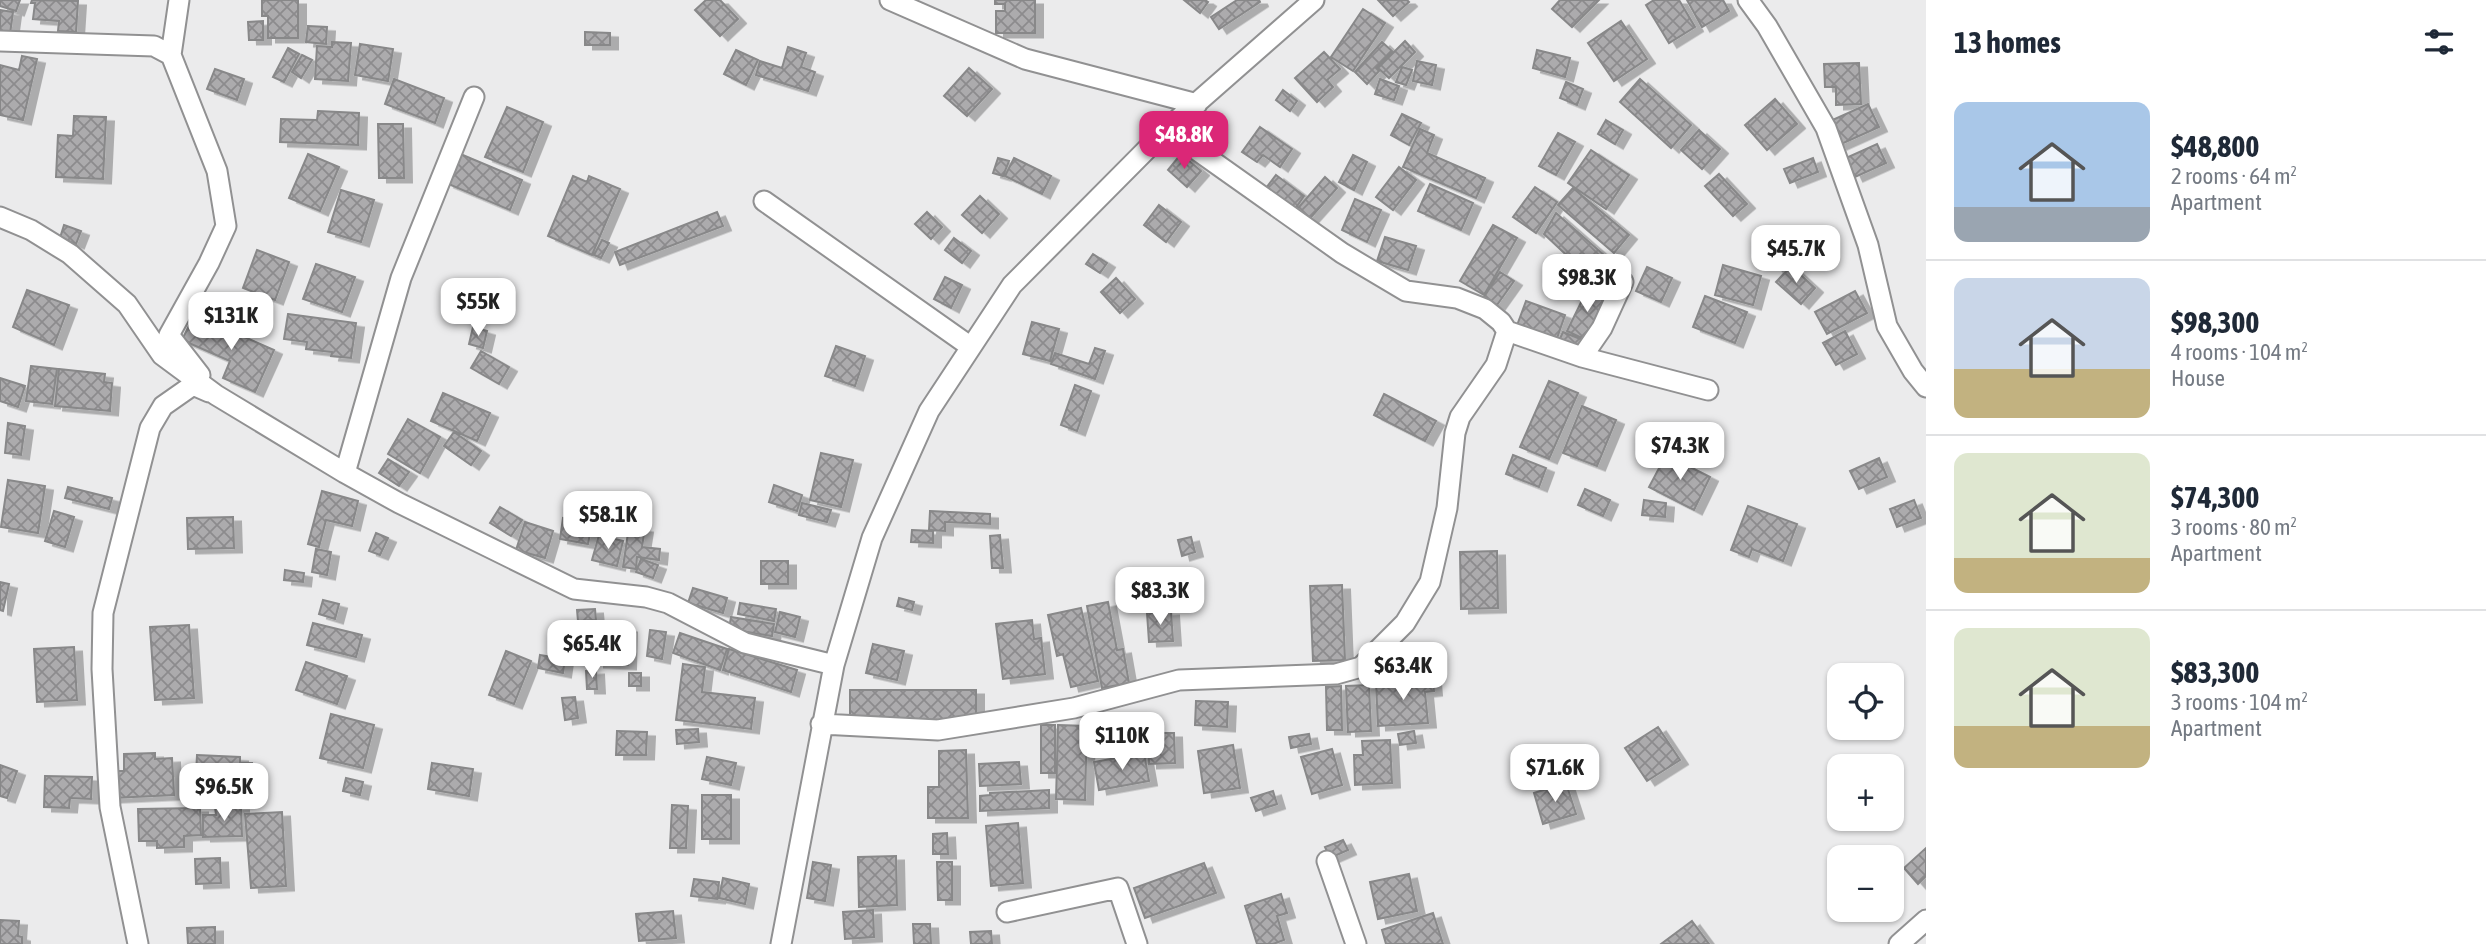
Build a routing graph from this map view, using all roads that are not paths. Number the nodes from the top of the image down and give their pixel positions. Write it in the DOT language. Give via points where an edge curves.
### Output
graph roads {
  1 [pos="179,0"];
  2 [pos="890,0"];
  3 [pos="1314,0"];
  4 [pos="1748,0"];
  5 [pos="0,41"];
  6 [pos="171,55"];
  7 [pos="474,97"];
  8 [pos="1196,104"];
  9 [pos="1167,129"];
  10 [pos="764,201"];
  11 [pos="0,218"];
  12 [pos="1623,282"];
  13 [pos="1507,331"];
  14 [pos="971,347"];
  15 [pos="1582,357"];
  16 [pos="1926,387"];
  17 [pos="1708,390"];
  18 [pos="216,395"];
  19 [pos="345,473"];
  20 [pos="834,665"];
  21 [pos="821,724"];
  22 [pos="1328,861"];
  23 [pos="1007,912"];
  24 [pos="1926,920"];
  25 [pos="138,944"];
  26 [pos="781,944"];
  27 [pos="1137,944"];
  28 [pos="1356,944"];
  29 [pos="1899,944"];
  1 -- 6 [label="street"];
  2 -- 8 [label="street" via="1025,59"];
  3 -- 8 [label="street"];
  4 -- 16 [label="street" via="1826,128 1868,245 1888,326"];
  5 -- 6 [label="street" via="154,46"];
  6 -- 18 [label="street" via="217,171 226,226 169,335"];
  7 -- 19 [label="street" via="401,278"];
  8 -- 9 [label="street"];
  9 -- 13 [label="street" via="1312,233 1406,291 1476,305"];
  9 -- 14 [label="street" via="1012,285"];
  10 -- 14 [label="street"];
  11 -- 18 [label="street" via="31,230 70,254 127,304 162,355"];
  12 -- 15 [label="street" via="1602,328"];
  13 -- 15 [label="street"];
  13 -- 21 [label="street" via="1496,365 1460,417 1455,433 1447,508 1430,582 1405,623 1361,667 1336,674 1179,680 1074,708 938,730"];
  14 -- 20 [label="street" via="929,411 872,538"];
  15 -- 17 [label="street"];
  18 -- 19 [label="street"];
  18 -- 25 [label="street" via="193,385 163,405 150,428 103,613 110,807"];
  19 -- 20 [label="street" via="574,589 668,603 745,643"];
  20 -- 21 [label="street"];
  21 -- 26 [label="street"];
  22 -- 28 [label="street"];
  23 -- 27 [label="street" via="1118,888"];
  24 -- 29 [label="street"];
}
